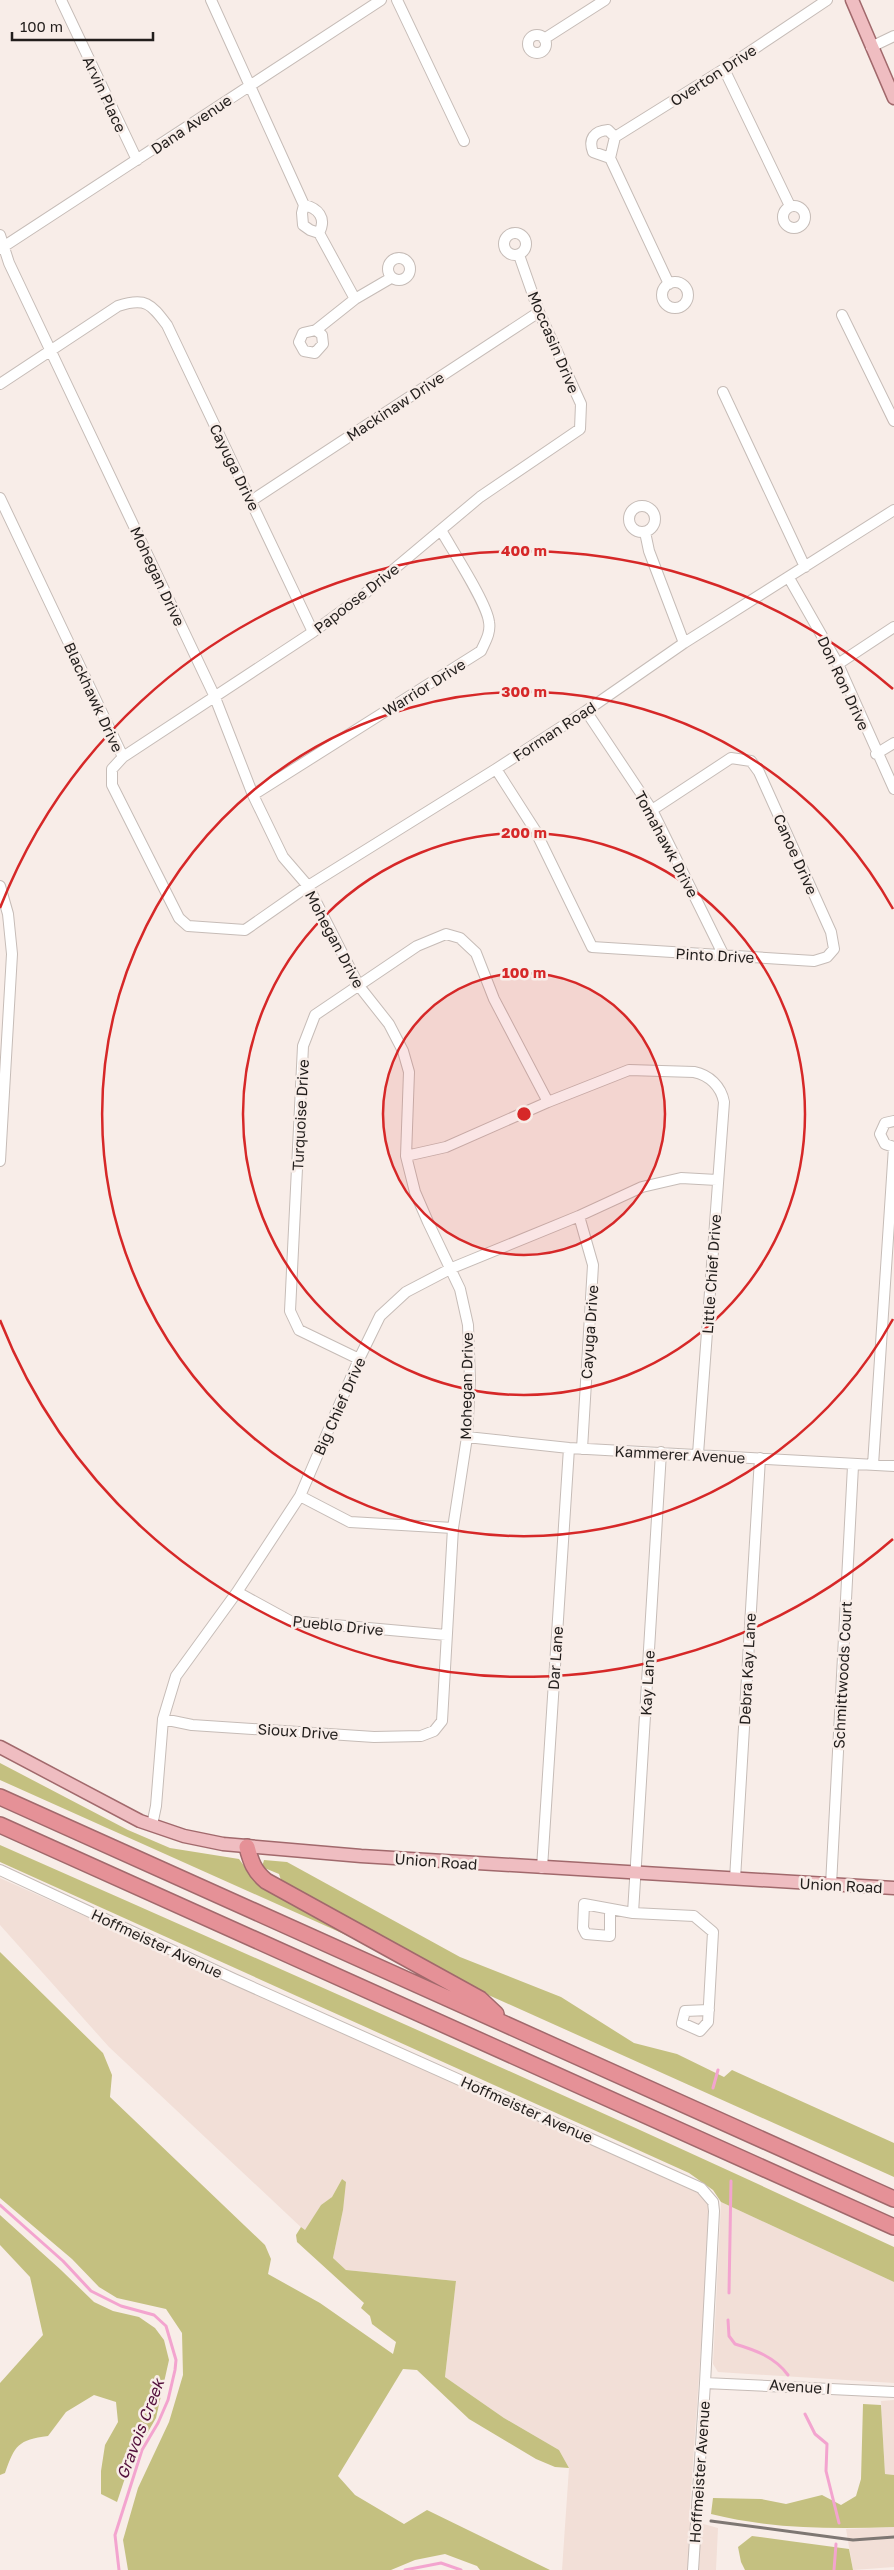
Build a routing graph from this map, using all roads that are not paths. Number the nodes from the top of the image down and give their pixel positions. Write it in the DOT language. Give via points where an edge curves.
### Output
graph roads {
  1 [pos="61,0"];
  2 [pos="210,0"];
  3 [pos="381,0"];
  4 [pos="397,0"];
  5 [pos="605,0"];
  6 [pos="827,0"];
  7 [pos="852,0"];
  8 [pos="894,36"];
  9 [pos="544,39"];
  10 [pos="871,47"];
  11 [pos="724,69"];
  12 [pos="248,86"];
  13 [pos="894,98"];
  14 [pos="616,137"];
  15 [pos="464,141"];
  16 [pos="610,158"];
  17 [pos="137,160"];
  18 [pos="304,205"];
  19 [pos="790,206"];
  20 [pos="318,233"];
  21 [pos="0,235"];
  22 [pos="2,248"];
  23 [pos="520,255"];
  24 [pos="391,278"];
  25 [pos="669,284"];
  26 [pos="355,299"];
  27 [pos="539,312"];
  28 [pos="842,315"];
  29 [pos="316,330"];
  30 [pos="50,350"];
  31 [pos="0,384"];
  32 [pos="723,392"];
  33 [pos="894,421"];
  34 [pos="580,429"];
  35 [pos="0,498"];
  36 [pos="251,500"];
  37 [pos="894,510"];
  38 [pos="441,530"];
  39 [pos="644,532"];
  40 [pos="805,566"];
  41 [pos="789,578"];
  42 [pos="894,627"];
  43 [pos="313,632"];
  44 [pos="684,643"];
  45 [pos="838,664"];
  46 [pos="214,695"];
  47 [pos="586,711"];
  48 [pos="894,743"];
  49 [pos="876,754"];
  50 [pos="123,757"];
  51 [pos="496,769"];
  52 [pos="894,789"];
  53 [pos="253,795"];
  54 [pos="652,810"];
  55 [pos="0,886"];
  56 [pos="308,886"];
  57 [pos="208,929"];
  58 [pos="834,949"];
  59 [pos="724,956"];
  60 [pos="359,986"];
  61 [pos="3,1063"];
  62 [pos="548,1102"];
  63 [pos="894,1121"];
  64 [pos="894,1147"];
  65 [pos="406,1156"];
  66 [pos="0,1161"];
  67 [pos="717,1180"];
  68 [pos="579,1216"];
  69 [pos="452,1268"];
  70 [pos="359,1359"];
  71 [pos="467,1437"];
  72 [pos="569,1448"];
  73 [pos="582,1449"];
  74 [pos="661,1452"];
  75 [pos="698,1454"];
  76 [pos="760,1458"];
  77 [pos="873,1465"];
  78 [pos="853,1466"];
  79 [pos="894,1466"];
  80 [pos="300,1496"];
  81 [pos="453,1528"];
  82 [pos="237,1592"];
  83 [pos="446,1635"];
  84 [pos="163,1719"];
  85 [pos="434,1732"];
  86 [pos="0,1747"];
  87 [pos="0,1797"];
  88 [pos="0,1825"];
  89 [pos="152,1825"];
  90 [pos="247,1847"];
  91 [pos="542,1868"];
  92 [pos="0,1870"];
  93 [pos="636,1873"];
  94 [pos="735,1879"];
  95 [pos="831,1885"];
  96 [pos="894,1888"];
  97 [pos="610,1909"];
  98 [pos="633,1913"];
  99 [pos="709,2010"];
  100 [pos="505,2022"];
  101 [pos="894,2199"];
  102 [pos="894,2227"];
  103 [pos="705,2383"];
  104 [pos="894,2392"];
  105 [pos="693,2570"];
  1 -- 17 [label="street, Arvin Place"];
  2 -- 12 [label="street"];
  3 -- 12 [label="street, Dana Avenue"];
  4 -- 15 [label="street"];
  5 -- 9 [label="street"];
  6 -- 11 [label="street, Overton Drive"];
  7 -- 10 [label="main road"];
  8 -- 10 [label="street"];
  10 -- 13 [label="main road"];
  11 -- 14 [label="street, Overton Drive"];
  11 -- 19 [label="street"];
  12 -- 17 [label="street, Dana Avenue"];
  12 -- 18 [label="street"];
  14 -- 16 [label="street"];
  14 -- 16 [label="street" via="608,130 592,136 590,145 593,152"];
  16 -- 25 [label="street"];
  17 -- 22 [label="street, Dana Avenue"];
  18 -- 20 [label="street" via="303,225"];
  18 -- 20 [label="street" via="320,212 322,219"];
  20 -- 26 [label="street"];
  21 -- 22 [label="street, Mohegan Drive"];
  22 -- 30 [label="street, Mohegan Drive"];
  23 -- 27 [label="street, Moccasin Drive"];
  24 -- 26 [label="street"];
  26 -- 29 [label="street"];
  27 -- 34 [label="street, Moccasin Drive" via="581,404"];
  27 -- 36 [label="street, Mackinaw Drive"];
  28 -- 33 [label="street"];
  30 -- 31 [label="street"];
  30 -- 36 [label="street, Cayuga Drive" via="118,306 134,301 152,305 167,326"];
  30 -- 46 [label="street, Mohegan Drive"];
  32 -- 40 [label="street"];
  34 -- 38 [label="street, Papoose Drive" via="480,497"];
  35 -- 50 [label="street, Blackhawk Drive"];
  36 -- 43 [label="street, Cayuga Drive"];
  37 -- 40 [label="street, Forman Road"];
  38 -- 43 [label="street, Papoose Drive"];
  38 -- 53 [label="street, Warrior Drive" via="489,621 489,634 480,651"];
  39 -- 44 [label="street"];
  40 -- 41 [label="street, Forman Road"];
  41 -- 44 [label="street, Forman Road"];
  41 -- 45 [label="street, Don Ron Drive"];
  42 -- 45 [label="street"];
  43 -- 46 [label="street, Papoose Drive"];
  44 -- 47 [label="street, Forman Road"];
  45 -- 49 [label="street, Don Ron Drive"];
  46 -- 50 [label="street, Papoose Drive"];
  46 -- 53 [label="street, Mohegan Drive"];
  47 -- 51 [label="street, Forman Road"];
  47 -- 54 [label="street, Tomahawk Drive"];
  48 -- 49 [label="street"];
  49 -- 52 [label="street, Don Ron Drive"];
  50 -- 57 [label="street, Blackhawk Drive" via="112,769 112,786 179,918 188,926"];
  51 -- 56 [label="street, Forman Road"];
  51 -- 59 [label="street, Pinto Drive" via="535,830 592,947"];
  53 -- 56 [label="street, Mohegan Drive" via="283,857"];
  54 -- 58 [label="street, Canoe Drive" via="731,758 751,761 759,772 831,932"];
  54 -- 59 [label="street, Tomahawk Drive"];
  55 -- 61 [label="street" via="11,935"];
  56 -- 57 [label="street, Forman Road" via="246,930"];
  56 -- 60 [label="street, Mohegan Drive"];
  58 -- 59 [label="street, Pinto Drive" via="827,957 814,961"];
  60 -- 62 [label="street, Turquoise Drive" via="432,938 446,934 460,938 476,953 499,1008"];
  60 -- 65 [label="street, Mohegan Drive" via="389,1024 403,1051 409,1072"];
  60 -- 70 [label="street, Turquoise Drive" via="315,1015 303,1046 290,1310 299,1330"];
  61 -- 66 [label="street"];
  62 -- 65 [label="street" via="446,1147"];
  62 -- 67 [label="street, Little Chief Drive" via="629,1070 701,1074 715,1083 723,1095"];
  63 -- 64 [label="street" via="885,1123 880,1134 885,1144"];
  64 -- 77 [label="street"];
  65 -- 69 [label="street, Mohegan Drive" via="415,1192"];
  67 -- 68 [label="street, Big Chief Drive" via="681,1178 642,1186"];
  67 -- 75 [label="street, Little Chief Drive"];
  68 -- 69 [label="street, Big Chief Drive"];
  68 -- 73 [label="street, Cayuga Drive" via="593,1265"];
  69 -- 70 [label="street, Big Chief Drive" via="406,1292 380,1316"];
  69 -- 71 [label="street, Mohegan Drive" via="468,1325"];
  70 -- 80 [label="street, Big Chief Drive"];
  71 -- 72 [label="street, Kammerer Avenue"];
  71 -- 81 [label="street, Mohegan Drive"];
  72 -- 73 [label="street, Kammerer Avenue"];
  72 -- 91 [label="street, Dar Lane"];
  73 -- 74 [label="street, Kammerer Avenue"];
  74 -- 75 [label="street, Kammerer Avenue"];
  74 -- 93 [label="street, Kay Lane"];
  75 -- 76 [label="street, Kammerer Avenue"];
  76 -- 78 [label="street, Kammerer Avenue"];
  76 -- 94 [label="street, Debra Kay Lane"];
  77 -- 78 [label="street, Kammerer Avenue"];
  77 -- 79 [label="street, Kammerer Avenue"];
  78 -- 95 [label="street, Schmittwoods Court"];
  80 -- 81 [label="street" via="350,1522"];
  80 -- 82 [label="street, Big Chief Drive"];
  81 -- 83 [label="street, Mohegan Drive"];
  82 -- 83 [label="street, Pueblo Drive" via="290,1621"];
  82 -- 84 [label="street, Big Chief Drive" via="176,1676"];
  83 -- 85 [label="street, Mohegan Drive" via="444,1706 442,1721"];
  84 -- 85 [label="street, Sioux Drive" via="192,1725 374,1736 421,1736"];
  84 -- 89 [label="street, Big Chief Drive"];
  86 -- 89 [label="main road, Union Road" via="105,1804"];
  87 -- 100 [label="highway"];
  88 -- 102 [label="highway"];
  89 -- 90 [label="main road, Union Road" via="202,1840"];
  90 -- 91 [label="main road, Union Road"];
  90 -- 100 [label="highway" via="256,1873 266,1881 480,1999"];
  91 -- 93 [label="main road, Union Road"];
  92 -- 103 [label="street, Hoffmeister Avenue" via="701,2188 713,2202 714,2210"];
  93 -- 94 [label="main road, Union Road"];
  93 -- 98 [label="street, Kay Lane"];
  94 -- 95 [label="main road, Union Road"];
  95 -- 96 [label="main road, Union Road"];
  97 -- 98 [label="street"];
  98 -- 99 [label="street" via="694,1916 713,1932"];
  100 -- 101 [label="highway"];
  103 -- 104 [label="street, Avenue I"];
  103 -- 105 [label="street, Hoffmeister Avenue"];
}
